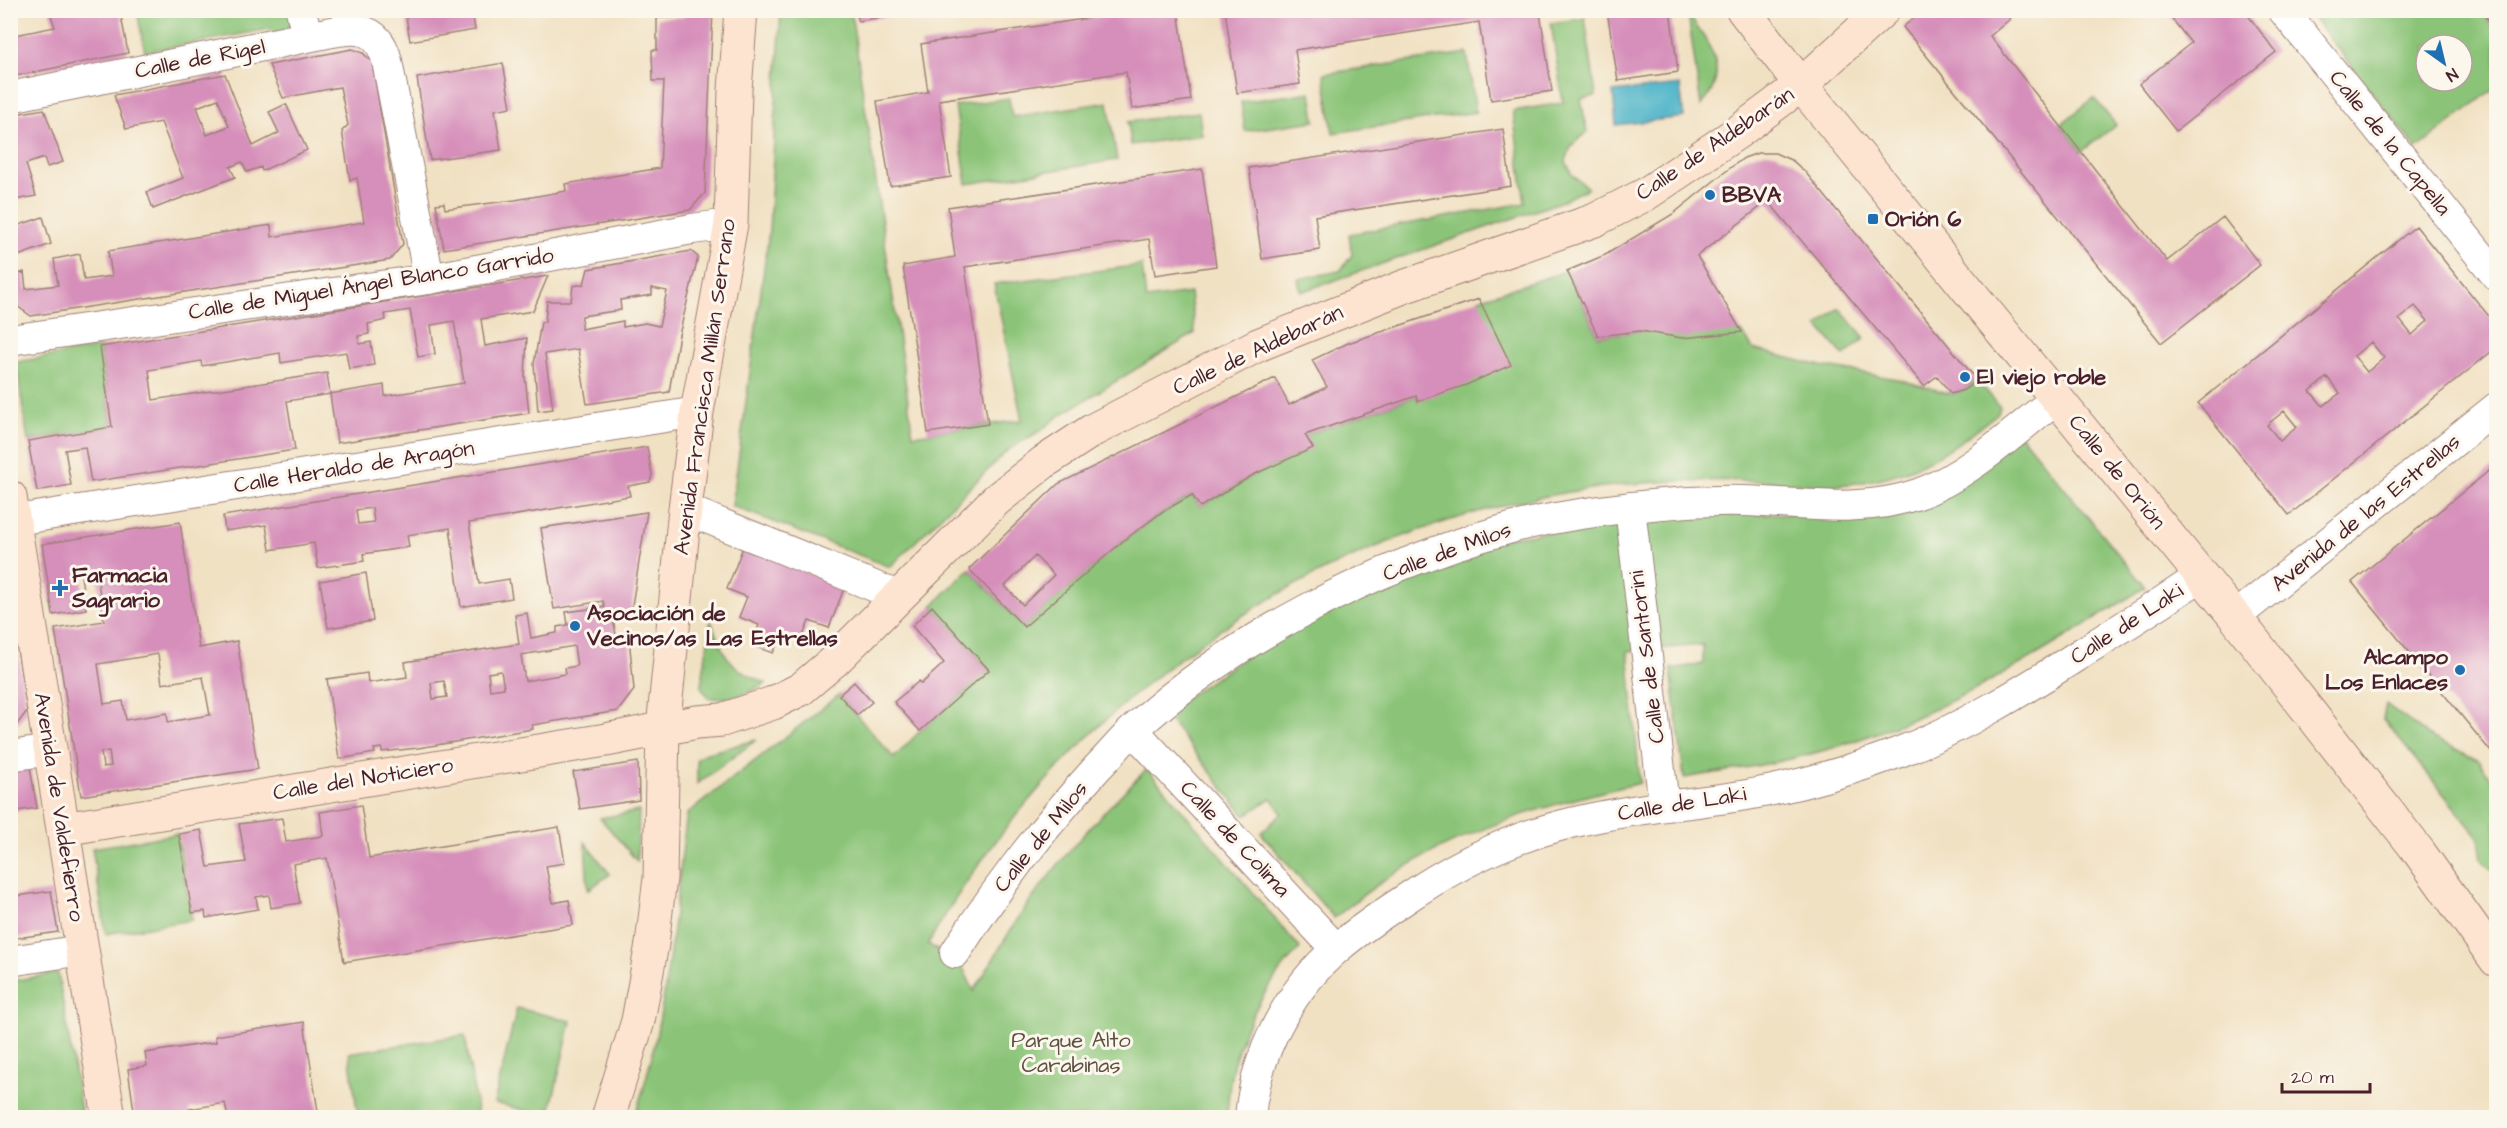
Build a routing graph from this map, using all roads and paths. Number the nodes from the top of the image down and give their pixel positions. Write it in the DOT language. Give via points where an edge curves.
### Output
graph roads {
  1 [pos="741,10"];
  2 [pos="1743,10"];
  3 [pos="1883,10"];
  4 [pos="2283,10"];
  5 [pos="304,24"];
  6 [pos="1801,85"];
  7 [pos="10,97"];
  8 [pos="731,224"];
  9 [pos="2496,275"];
  10 [pos="429,279"];
  11 [pos="10,340"];
  12 [pos="2057,398"];
  13 [pos="2496,408"];
  14 [pos="697,412"];
  15 [pos="1630,507"];
  16 [pos="685,509"];
  17 [pos="12,513"];
  18 [pos="2201,576"];
  19 [pos="898,596"];
  20 [pos="2235,617"];
  21 [pos="663,728"];
  22 [pos="1133,730"];
  23 [pos="50,750"];
  24 [pos="10,756"];
  25 [pos="1664,806"];
  26 [pos="63,829"];
  27 [pos="2419,852"];
  28 [pos="2496,924"];
  29 [pos="1336,949"];
  30 [pos="82,950"];
  31 [pos="955,953"];
  32 [pos="2496,960"];
  33 [pos="10,962"];
  34 [pos="109,1118"];
  35 [pos="608,1118"];
  36 [pos="1250,1118"];
  1 -- 8 [label="street, Avenida Francisca Millán Serrano"];
  2 -- 6 [label="street, Calle de Orión"];
  3 -- 6 [label="street, Calle de Aldebarán"];
  4 -- 9 [label="street, Calle de la Capella"];
  5 -- 7 [label="street, Calle de Rigel"];
  5 -- 10 [label="street, Calle de Rigel" via="359,30 376,35 384,47"];
  6 -- 12 [label="street, Calle de Orión"];
  6 -- 19 [label="street, Calle de Aldebarán" via="1674,176 1595,220 1403,287 1278,337 1093,430 996,500"];
  8 -- 10 [label="street, Calle de Miguel Ángel Blanco Garrido"];
  8 -- 14 [label="street, Avenida Francisca Millán Serrano"];
  10 -- 11 [label="street, Calle de Miguel Ángel Blanco Garrido"];
  12 -- 15 [label="street, Calle de Milos" via="1951,477 1888,502 1852,507 1741,501"];
  12 -- 18 [label="street, Calle de Orión"];
  13 -- 20 [label="street, Avenida de las Estrellas"];
  14 -- 16 [label="street, Avenida Francisca Millán Serrano"];
  14 -- 17 [label="street, Calle Heraldo de Aragón"];
  15 -- 22 [label="street, Calle de Milos" via="1505,529 1420,558 1342,592 1207,670"];
  15 -- 25 [label="street, Calle de Santorini"];
  16 -- 19 [label="street"];
  16 -- 21 [label="street, Avenida Francisca Millán Serrano"];
  17 -- 23 [label="street, Avenida de Valdefierro"];
  18 -- 20 [label="street, Calle de Orión"];
  18 -- 25 [label="street, Calle de Laki" via="2025,689 1942,735 1895,754 1799,783"];
  19 -- 21 [label="street, Calle de Aldebarán" via="801,689 722,720"];
  20 -- 27 [label="street, Calle de Orión"];
  21 -- 26 [label="street, Calle del Noticiero"];
  21 -- 35 [label="street, Avenida Francisca Millán Serrano" via="660,878 652,944 638,1021"];
  22 -- 29 [label="street, Calle de Colima"];
  22 -- 31 [label="street, Calle de Milos" via="1033,842"];
  23 -- 24 [label="street"];
  23 -- 26 [label="street, Avenida de Valdefierro"];
  25 -- 29 [label="street, Calle de Laki" via="1562,825 1479,855 1430,882"];
  26 -- 30 [label="street, Avenida de Valdefierro"];
  27 -- 28 [label="street, Calle de Orión"];
  27 -- 32 [label="street, Calle de Orión"];
  29 -- 36 [label="street, Calle de Laki" via="1284,1013 1265,1054"];
  30 -- 33 [label="street"];
  30 -- 34 [label="street, Avenida de Valdefierro"];
}
